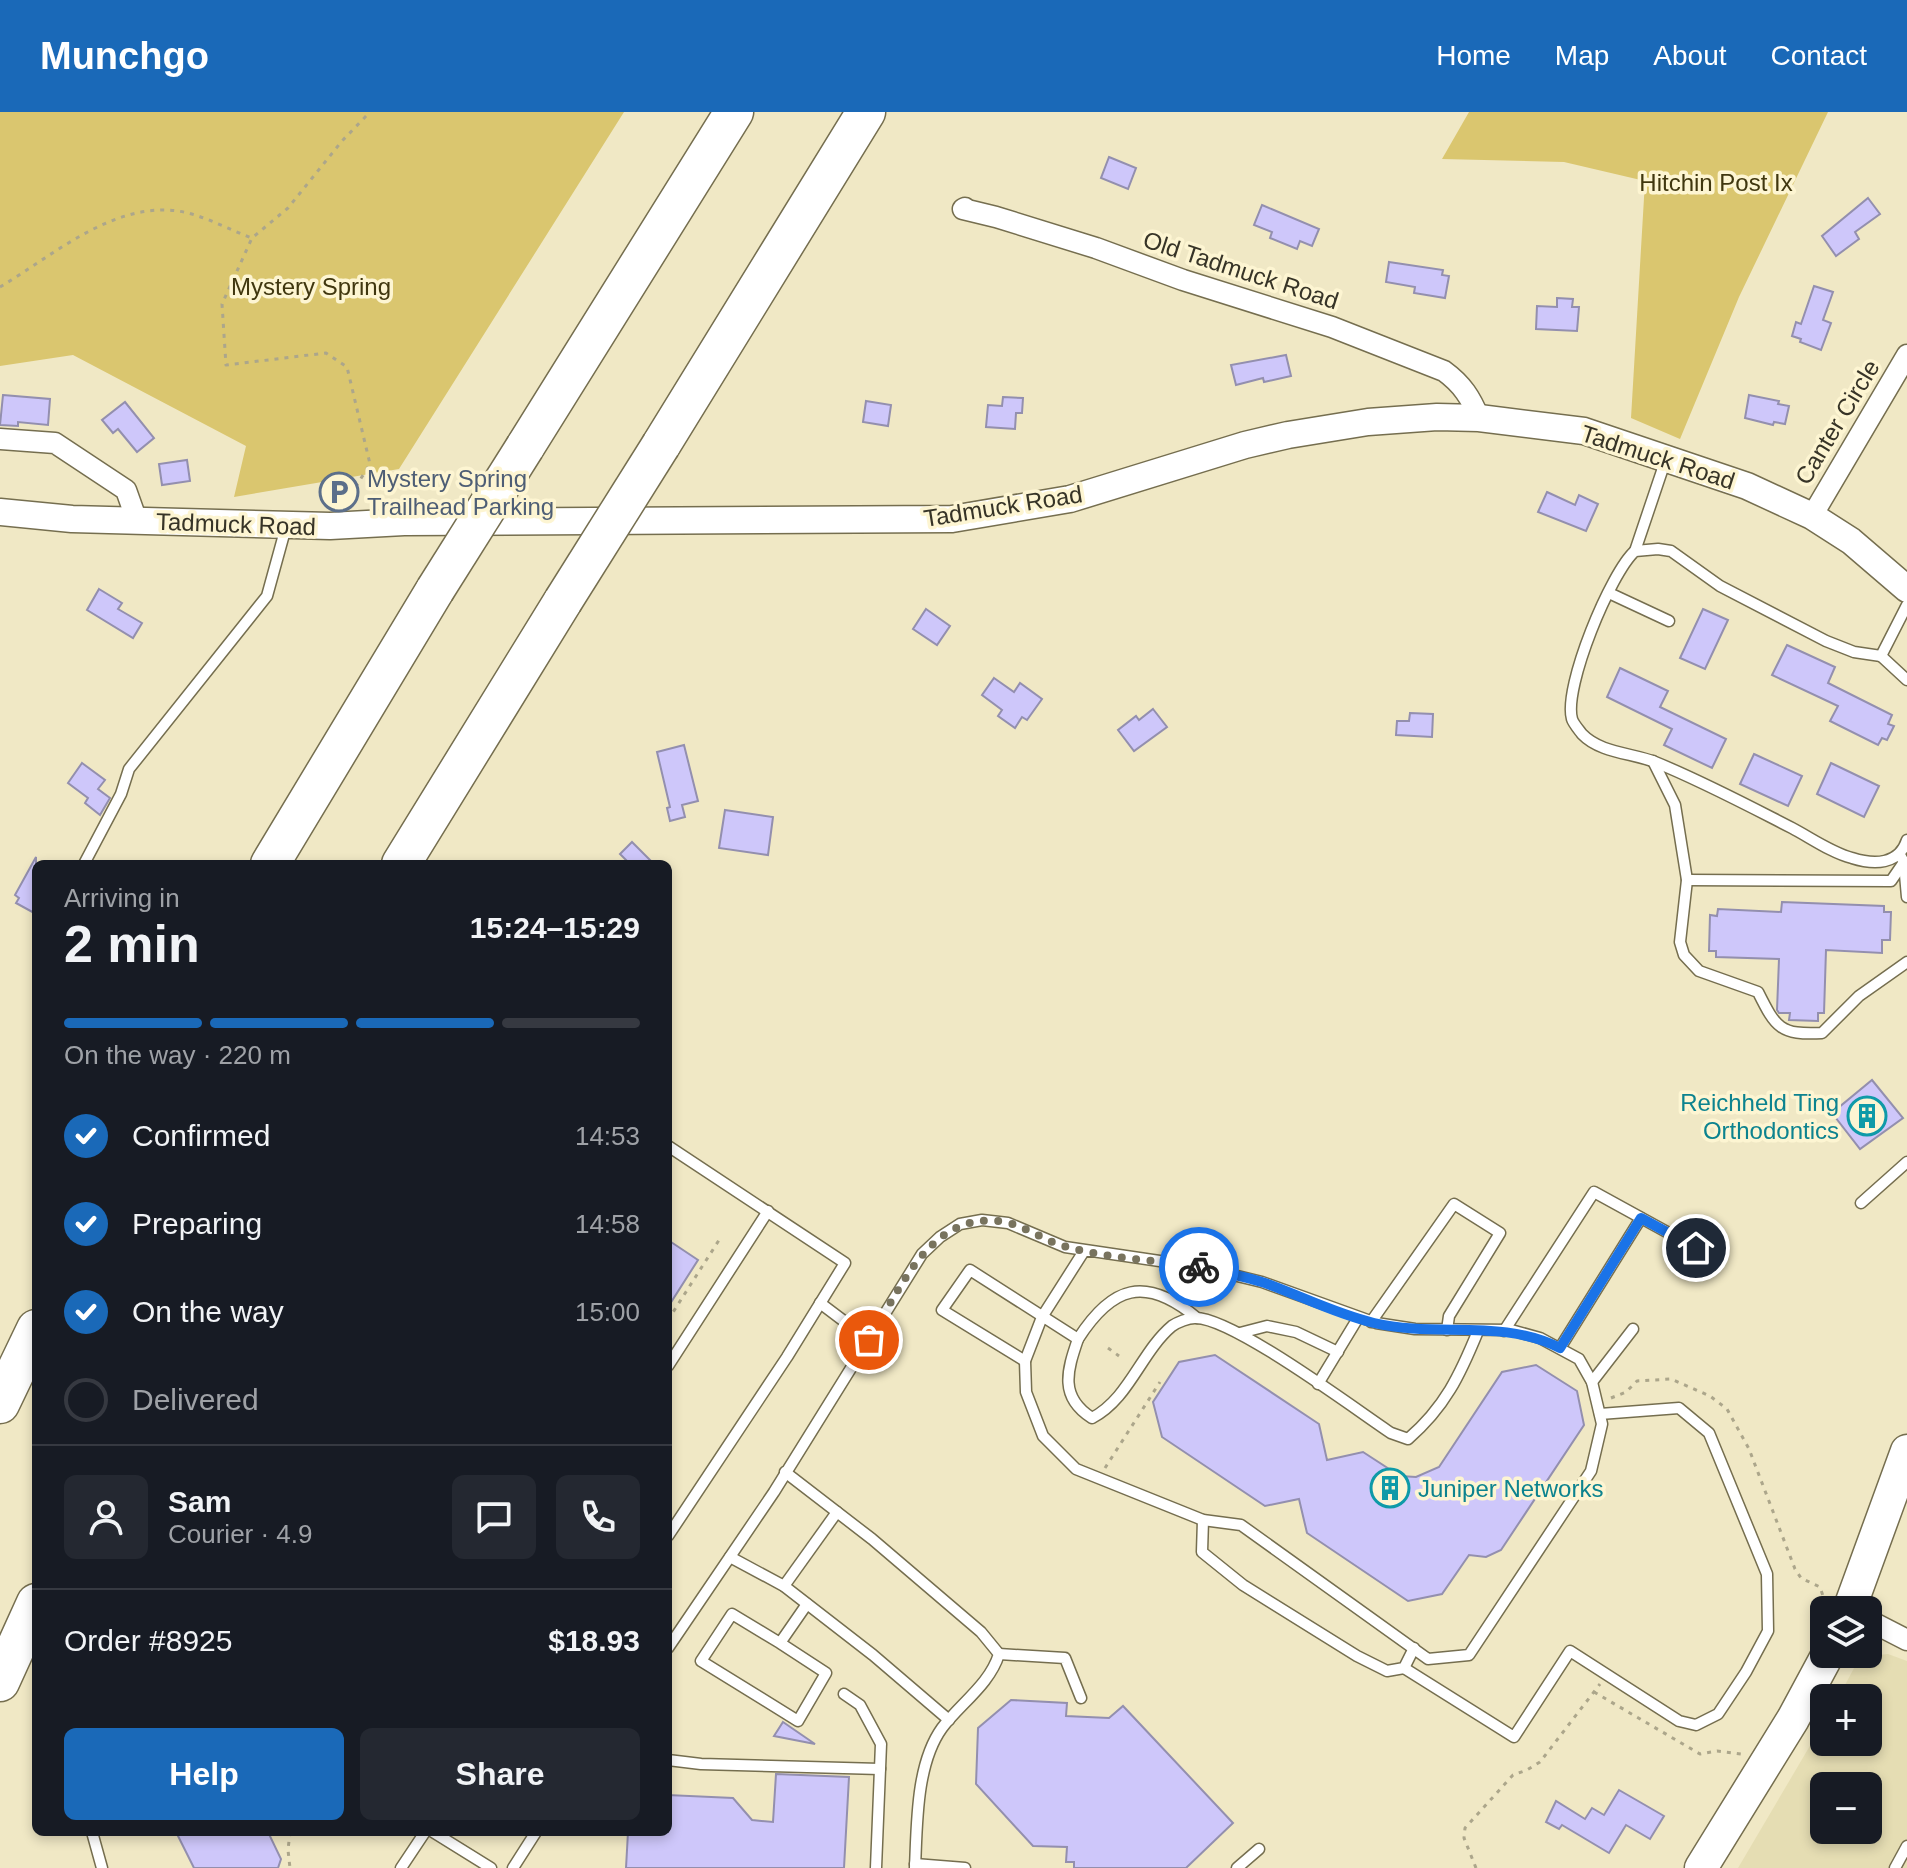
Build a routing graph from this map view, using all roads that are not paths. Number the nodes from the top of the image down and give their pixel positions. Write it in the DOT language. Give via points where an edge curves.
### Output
graph roads {
  1 [pos="734,112"];
  2 [pos="866,112"];
  3 [pos="965,208"];
  4 [pos="1907,355"];
  5 [pos="1479,418"];
  6 [pos="0,439"];
  7 [pos="1666,458"];
  8 [pos="0,512"];
  9 [pos="1812,516"];
  10 [pos="137,521"];
  11 [pos="287,525"];
  12 [pos="1635,551"];
  13 [pos="1907,589"];
  14 [pos="1609,593"];
  15 [pos="1907,605"];
  16 [pos="1669,621"];
  17 [pos="1881,656"];
  18 [pos="1907,680"];
  19 [pos="1653,761"];
  20 [pos="1907,840"];
  21 [pos="1902,858"];
  22 [pos="86,860"];
  23 [pos="272,860"];
  24 [pos="403,860"];
  25 [pos="1687,880"];
  26 [pos="1907,897"];
  27 [pos="1907,962"];
  28 [pos="672,1149"];
  29 [pos="1907,1162"];
  30 [pos="1861,1203"];
  31 [pos="768,1211"];
  32 [pos="1641,1218"];
  33 [pos="1696,1248"];
  34 [pos="1084,1251"];
  35 [pos="820,1303"];
  36 [pos="1042,1317"];
  37 [pos="1197,1318"];
  38 [pos="1358,1318"];
  39 [pos="1371,1322"];
  40 [pos="1633,1329"];
  41 [pos="1447,1330"];
  42 [pos="1478,1331"];
  43 [pos="1504,1331"];
  44 [pos="1240,1333"];
  45 [pos="32,1337"];
  46 [pos="1078,1339"];
  47 [pos="869,1340"];
  48 [pos="1560,1348"];
  49 [pos="1338,1352"];
  50 [pos="672,1360"];
  51 [pos="1025,1361"];
  52 [pos="1592,1382"];
  53 [pos="1318,1384"];
  54 [pos="0,1404"];
  55 [pos="1600,1414"];
  56 [pos="1907,1451"];
  57 [pos="785,1472"];
  58 [pos="837,1512"];
  59 [pos="1203,1520"];
  60 [pos="672,1530"];
  61 [pos="730,1557"];
  62 [pos="784,1586"];
  63 [pos="1854,1596"];
  64 [pos="807,1604"];
  65 [pos="32,1612"];
  66 [pos="1882,1627"];
  67 [pos="1907,1640"];
  68 [pos="672,1642"];
  69 [pos="780,1643"];
  70 [pos="1414,1648"];
  71 [pos="999,1654"];
  72 [pos="1404,1668"];
  73 [pos="1820,1668"];
  74 [pos="0,1682"];
  75 [pos="844,1694"];
  76 [pos="1081,1698"];
  77 [pos="949,1720"];
  78 [pos="672,1760"];
  79 [pos="880,1769"];
  80 [pos="93,1836"];
  81 [pos="422,1836"];
  82 [pos="439,1836"];
  83 [pos="533,1836"];
  84 [pos="1907,1846"];
  85 [pos="1259,1849"];
  86 [pos="915,1866"];
  87 [pos="102,1868"];
  88 [pos="401,1868"];
  89 [pos="491,1868"];
  90 [pos="513,1868"];
  91 [pos="876,1868"];
  92 [pos="965,1868"];
  93 [pos="1237,1868"];
  94 [pos="1701,1868"];
  95 [pos="1895,1868"];
  1 -- 23 [label="highway, bridge"];
  2 -- 24 [label="highway, bridge"];
  3 -- 5 [label="street, Old Tadmuck Road" via="1332,327 1444,371 1459,382"];
  4 -- 9 [label="street, Canter Circle"];
  5 -- 7 [label="street, Tadmuck Road" via="1584,431"];
  5 -- 11 [label="street, Tadmuck Road" via="1368,422 1288,435 1070,499 952,519"];
  6 -- 10 [label="street" via="55,443 126,490"];
  7 -- 9 [label="street, Tadmuck Road"];
  7 -- 12 [label="lane"];
  8 -- 10 [label="street, Tadmuck Road"];
  9 -- 13 [label="street, Tadmuck Road"];
  10 -- 11 [label="street, Tadmuck Road"];
  11 -- 22 [label="lane" via="267,596 129,769"];
  12 -- 14 [label="lane"];
  12 -- 17 [label="lane" via="1671,551 1720,586 1826,641"];
  14 -- 16 [label="lane"];
  14 -- 19 [label="lane" via="1579,662 1572,719 1595,743"];
  15 -- 17 [label="lane"];
  17 -- 18 [label="lane"];
  19 -- 21 [label="lane" via="1851,858"];
  19 -- 25 [label="lane" via="1675,805"];
  20 -- 21 [label="lane"];
  21 -- 25 [label="lane" via="1891,881"];
  21 -- 26 [label="lane"];
  25 -- 27 [label="lane" via="1680,942 1684,955 1699,971 1758,992 1772,1020 1793,1034 1822,1033 1859,996"];
  28 -- 31 [label="lane"];
  29 -- 30 [label="lane"];
  31 -- 35 [label="lane" via="845,1263"];
  31 -- 50 [label="lane"];
  32 -- 33 [label="lane"];
  32 -- 43 [label="lane" via="1594,1192"];
  32 -- 48 [label="lane"];
  34 -- 36 [label="lane"];
  34 -- 38 [label="lane" via="1200,1267 1262,1282"];
  34 -- 47 [label="lane" via="1008,1223 960,1224 922,1254"];
  35 -- 47 [label="lane"];
  35 -- 60 [label="lane"];
  36 -- 46 [label="lane"];
  36 -- 51 [label="lane"];
  36 -- 51 [label="lane" via="970,1270 942,1310"];
  37 -- 44 [label="lane"];
  37 -- 46 [label="lane" via="1183,1306 1131,1290 1111,1299"];
  37 -- 46 [label="lane" via="1176,1323 1159,1339 1108,1410 1092,1418 1078,1409 1070,1394 1068,1371"];
  38 -- 39 [label="lane"];
  38 -- 49 [label="lane"];
  39 -- 41 [label="lane"];
  39 -- 41 [label="lane" via="1454,1204 1500,1233 1449,1316"];
  40 -- 52 [label="lane"];
  41 -- 42 [label="lane"];
  42 -- 43 [label="lane"];
  42 -- 53 [label="lane" via="1457,1382 1429,1421 1408,1439"];
  43 -- 48 [label="lane"];
  44 -- 49 [label="lane" via="1267,1326 1296,1332"];
  44 -- 53 [label="lane"];
  45 -- 54 [label="highway"];
  47 -- 57 [label="lane"];
  48 -- 52 [label="lane" via="1579,1359"];
  49 -- 53 [label="lane"];
  51 -- 59 [label="lane" via="1026,1392 1043,1436 1076,1469"];
  52 -- 55 [label="lane"];
  55 -- 70 [label="lane" via="1591,1471 1469,1655 1428,1659"];
  55 -- 72 [label="lane" via="1679,1408 1709,1433 1767,1574 1768,1631 1718,1714 1696,1725 1679,1721 1570,1651 1514,1737"];
  56 -- 63 [label="main road"];
  57 -- 58 [label="lane"];
  57 -- 61 [label="lane"];
  58 -- 62 [label="lane"];
  58 -- 71 [label="lane" via="981,1632"];
  59 -- 70 [label="lane" via="1241,1525"];
  59 -- 72 [label="lane" via="1202,1552 1243,1585 1387,1671"];
  61 -- 62 [label="lane"];
  61 -- 68 [label="lane"];
  62 -- 64 [label="lane"];
  64 -- 69 [label="lane"];
  64 -- 77 [label="lane"];
  65 -- 74 [label="highway"];
  66 -- 67 [label="street"];
  69 -- 69 [label="lane" via="826,1673 798,1721 701,1661 732,1614"];
  70 -- 72 [label="lane"];
  71 -- 76 [label="lane" via="1065,1658"];
  71 -- 77 [label="lane" via="995,1669"];
  73 -- 94 [label="main road"];
  75 -- 79 [label="lane" via="860,1705 881,1744"];
  77 -- 86 [label="lane" via="924,1766"];
  78 -- 79 [label="lane"];
  79 -- 91 [label="lane"];
  80 -- 87 [label="lane"];
  81 -- 88 [label="lane"];
  82 -- 89 [label="lane"];
  83 -- 90 [label="lane"];
  84 -- 95 [label="lane"];
  85 -- 93 [label="lane"];
  86 -- 92 [label="lane"];
}
